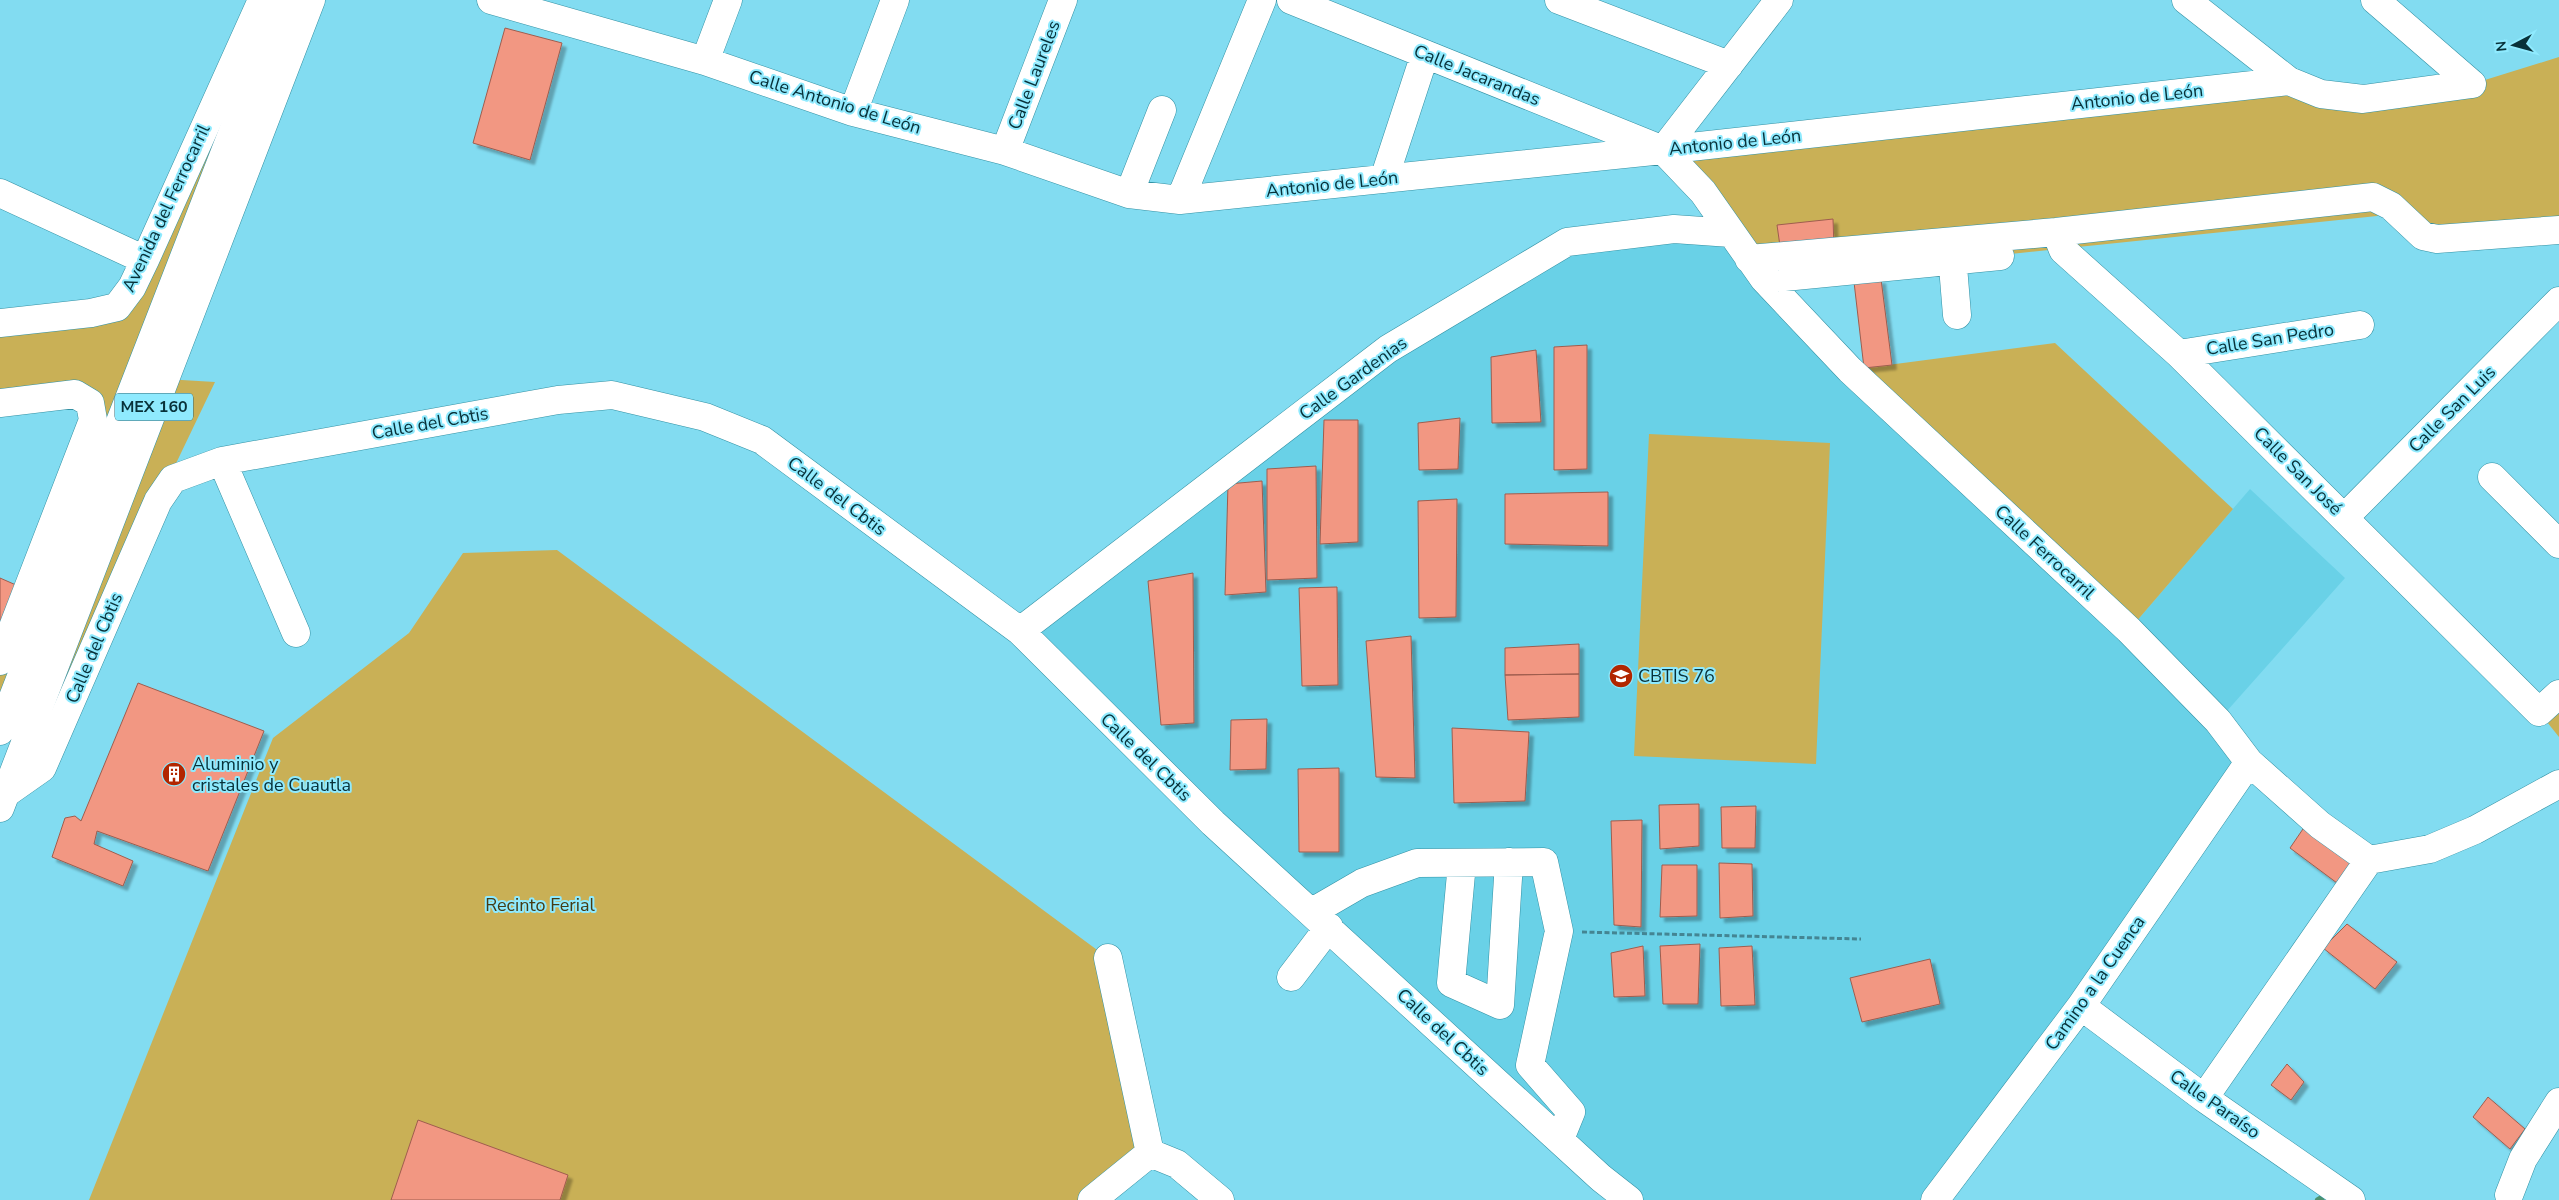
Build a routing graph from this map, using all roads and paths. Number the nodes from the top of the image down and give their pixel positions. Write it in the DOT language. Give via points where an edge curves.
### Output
graph roads {
  1 [pos="262,0"];
  2 [pos="284,0"];
  3 [pos="311,0"];
  4 [pos="491,0"];
  5 [pos="728,0"];
  6 [pos="895,0"];
  7 [pos="1063,0"];
  8 [pos="1262,0"];
  9 [pos="1291,0"];
  10 [pos="1559,0"];
  11 [pos="1779,0"];
  12 [pos="2186,0"];
  13 [pos="2375,0"];
  14 [pos="1425,54"];
  15 [pos="705,61"];
  16 [pos="1729,65"];
  17 [pos="2289,80"];
  18 [pos="1162,110"];
  19 [pos="853,112"];
  20 [pos="1005,150"];
  21 [pos="1663,150"];
  22 [pos="1384,179"];
  23 [pos="0,192"];
  24 [pos="1130,194"];
  25 [pos="1180,200"];
  26 [pos="2559,230"];
  27 [pos="1731,233"];
  28 [pos="2059,241"];
  29 [pos="1952,250"];
  30 [pos="145,260"];
  31 [pos="1757,269"];
  32 [pos="2559,301"];
  33 [pos="1957,314"];
  34 [pos="0,323"];
  35 [pos="2360,325"];
  36 [pos="2179,354"];
  37 [pos="0,403"];
  38 [pos="222,461"];
  39 [pos="2492,477"];
  40 [pos="2345,517"];
  41 [pos="2559,544"];
  42 [pos="1020,631"];
  43 [pos="296,633"];
  44 [pos="0,661"];
  45 [pos="2559,694"];
  46 [pos="0,731"];
  47 [pos="2249,762"];
  48 [pos="2559,784"];
  49 [pos="2,798"];
  50 [pos="2369,860"];
  51 [pos="1510,862"];
  52 [pos="1462,863"];
  53 [pos="1320,919"];
  54 [pos="1559,931"];
  55 [pos="1861,939"];
  56 [pos="1108,958"];
  57 [pos="1291,977"];
  58 [pos="2081,1006"];
  59 [pos="2204,1098"];
  60 [pos="2559,1102"];
  61 [pos="1560,1140"];
  62 [pos="1150,1153"];
  63 [pos="2513,1198"];
  64 [pos="1092,1200"];
  65 [pos="1220,1200"];
  66 [pos="1629,1200"];
  67 [pos="1935,1200"];
  68 [pos="2352,1200"];
  1 -- 30 [label="street, Avenida del Ferrocarril"];
  2 -- 46 [label="street, MEX 160"];
  3 -- 49 [label="street, MEX 160"];
  4 -- 15 [label="street, Calle Antonio de León"];
  5 -- 15 [label="street"];
  6 -- 19 [label="street"];
  7 -- 20 [label="street, Calle Laureles"];
  8 -- 25 [label="street"];
  9 -- 14 [label="street, Calle Jacarandas"];
  10 -- 16 [label="street"];
  11 -- 16 [label="street"];
  12 -- 17 [label="street"];
  13 -- 17 [label="street" via="2472,84 2363,99 2321,94"];
  14 -- 21 [label="street, Calle Jacarandas"];
  14 -- 22 [label="street"];
  15 -- 19 [label="street, Calle Antonio de León"];
  16 -- 21 [label="street"];
  17 -- 21 [label="street, Antonio de León"];
  18 -- 24 [label="street"];
  19 -- 20 [label="street, Calle Antonio de León"];
  20 -- 24 [label="street, Calle Antonio de León"];
  21 -- 22 [label="street, Antonio de León"];
  21 -- 27 [label="street, Calle Ferrocarril" via="1703,192"];
  22 -- 25 [label="street, Antonio de León"];
  23 -- 30 [label="street"];
  24 -- 25 [label="street, Calle Antonio de León"];
  26 -- 28 [label="street" via="2437,239 2423,236 2391,206 2377,216"];
  27 -- 31 [label="street, Calle Ferrocarril"];
  27 -- 42 [label="street, Calle Gardenias" via="1674,229 1568,242 1388,349"];
  28 -- 29 [label="street"];
  28 -- 36 [label="street, Calle San José"];
  29 -- 31 [label="street"];
  29 -- 33 [label="street"];
  30 -- 34 [label="street, Avenida del Ferrocarril" via="132,287 117,306"];
  31 -- 47 [label="street, Calle Ferrocarril" via="1850,370 2129,630 2218,721"];
  32 -- 40 [label="street, Calle San Luis"];
  35 -- 36 [label="street, Calle San Pedro"];
  36 -- 40 [label="street, Calle San José"];
  37 -- 44 [label="street" via="75,394 90,403 93,420"];
  38 -- 42 [label="street, Calle del Cbtis" via="558,400 612,396 705,416 762,440"];
  38 -- 43 [label="street"];
  38 -- 49 [label="street, Calle del Cbtis" via="173,479 158,501 42,768"];
  39 -- 41 [label="street"];
  40 -- 45 [label="street, Calle San José" via="2540,712"];
  42 -- 53 [label="street, Calle del Cbtis" via="1213,823"];
  47 -- 50 [label="street, Calle Ferrocarril" via="2320,825"];
  47 -- 58 [label="street, Camino a la Cuenca"];
  48 -- 50 [label="street" via="2475,830 2430,849"];
  50 -- 59 [label="street"];
  51 -- 52 [label="street"];
  51 -- 52 [label="street" via="1500,1005 1451,983"];
  51 -- 54 [label="street" via="1544,862"];
  52 -- 53 [label="street" via="1418,863 1362,883"];
  53 -- 57 [label="street"];
  53 -- 61 [label="street, Calle del Cbtis"];
  54 -- 55 [label="path"];
  54 -- 61 [label="street" via="1530,1065 1570,1112"];
  56 -- 62 [label="street"];
  58 -- 59 [label="street, Calle Paraíso"];
  58 -- 67 [label="street, Camino a la Cuenca"];
  59 -- 68 [label="street, Calle Paraíso"];
  60 -- 63 [label="street" via="2523,1160"];
  61 -- 66 [label="street, Calle del Cbtis"];
  62 -- 64 [label="street"];
  62 -- 65 [label="street" via="1177,1164"];
}
